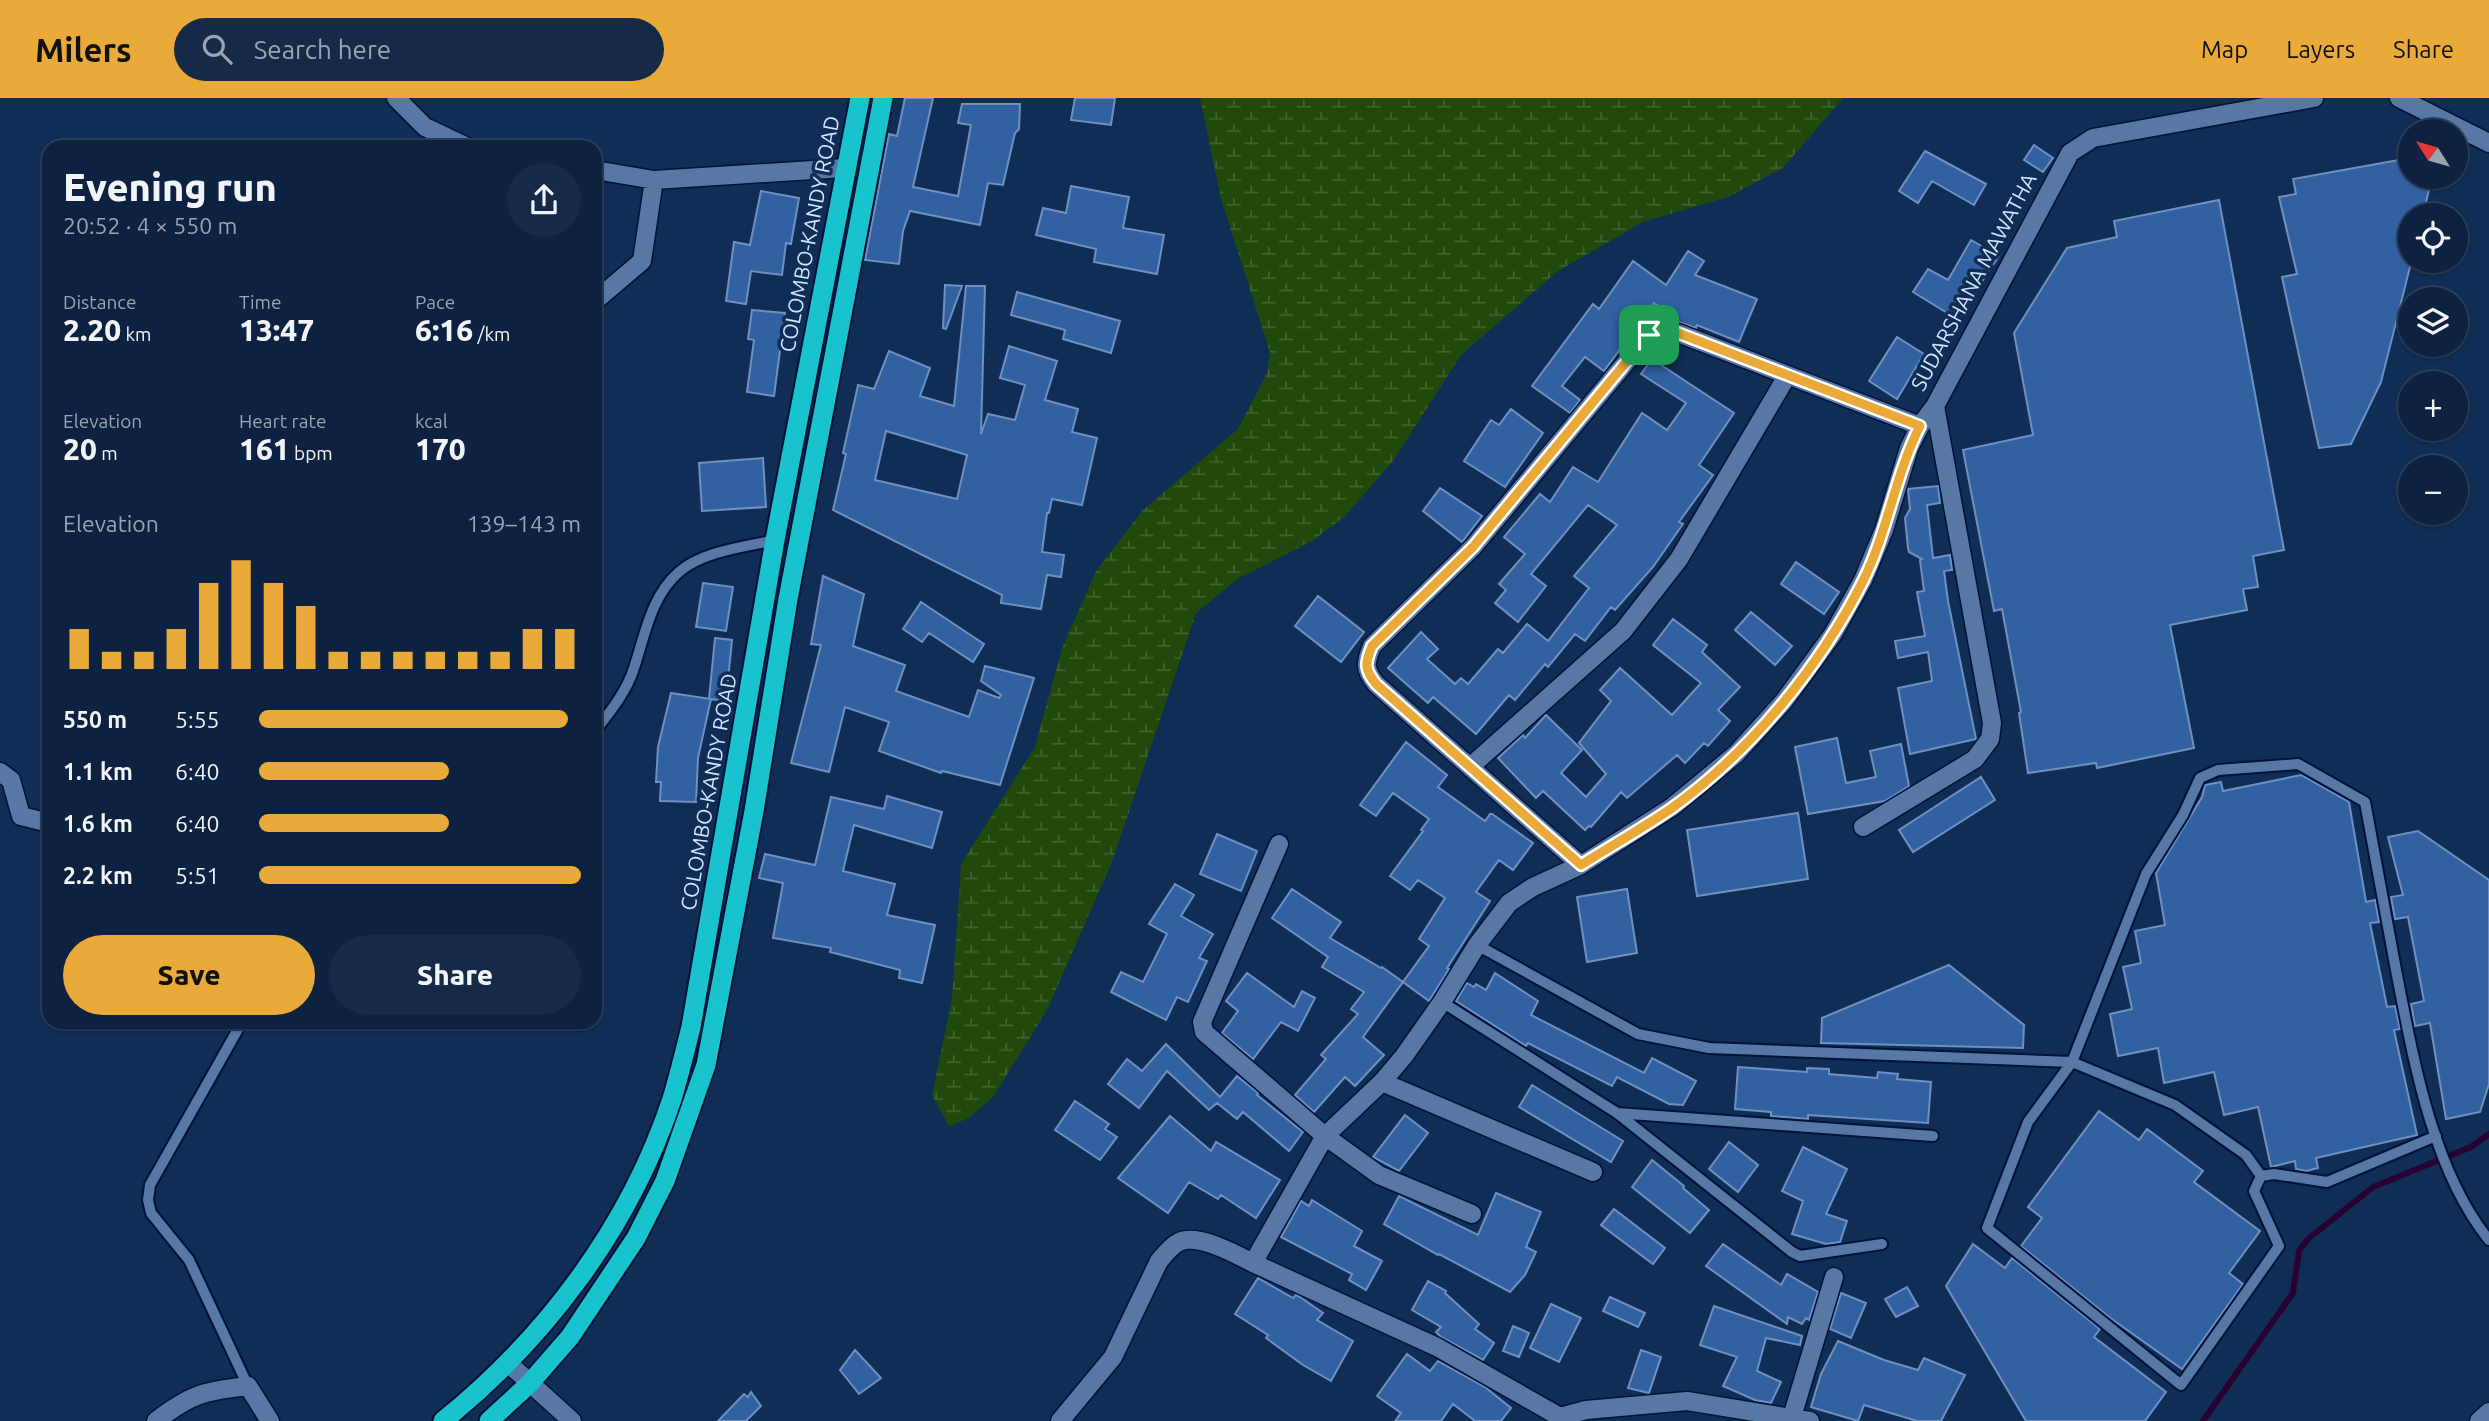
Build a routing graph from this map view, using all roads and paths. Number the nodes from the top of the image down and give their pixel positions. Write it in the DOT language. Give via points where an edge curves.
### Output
graph roads {
  1 [pos="396,98"];
  2 [pos="860,98"];
  3 [pos="883,98"];
  4 [pos="2314,98"];
  5 [pos="2399,98"];
  6 [pos="452,140"];
  7 [pos="2489,143"];
  8 [pos="869,168"];
  9 [pos="845,169"];
  10 [pos="602,171"];
  11 [pos="654,180"];
  12 [pos="602,295"];
  13 [pos="1787,376"];
  14 [pos="1935,407"];
  15 [pos="1920,426"];
  16 [pos="775,540"];
  17 [pos="602,722"];
  18 [pos="1471,766"];
  19 [pos="0,772"];
  20 [pos="42,821"];
  21 [pos="1863,827"];
  22 [pos="1279,844"];
  23 [pos="1581,865"];
  24 [pos="1477,945"];
  25 [pos="1442,1002"];
  26 [pos="239,1029"];
  27 [pos="2072,1062"];
  28 [pos="1382,1082"];
  29 [pos="1617,1112"];
  30 [pos="1325,1136"];
  31 [pos="1933,1136"];
  32 [pos="2436,1136"];
  33 [pos="1593,1171"];
  34 [pos="2261,1176"];
  35 [pos="1472,1214"];
  36 [pos="2489,1240"];
  37 [pos="1882,1244"];
  38 [pos="1253,1263"];
  39 [pos="1834,1277"];
  40 [pos="508,1363"];
  41 [pos="529,1384"];
  42 [pos="248,1386"];
  43 [pos="2489,1412"];
  44 [pos="1791,1417"];
  45 [pos="1560,1419"];
  46 [pos="156,1421"];
  47 [pos="270,1421"];
  48 [pos="443,1421"];
  49 [pos="489,1421"];
  50 [pos="572,1421"];
  51 [pos="1060,1421"];
  52 [pos="1810,1421"];
  53 [pos="2479,1421"];
  1 -- 6 [label="street" via="425,127"];
  2 -- 9 [label="highway, COLOMBO-KANDY ROAD"];
  3 -- 8 [label="highway"];
  4 -- 14 [label="street, SUDARSHANA MAWATHA" via="2093,138 2070,153"];
  5 -- 7 [label="street"];
  8 -- 9 [label="highway"];
  8 -- 41 [label="highway" via="706,1065 665,1181 636,1238 570,1337"];
  9 -- 11 [label="street"];
  9 -- 16 [label="highway, COLOMBO-KANDY ROAD"];
  10 -- 11 [label="street"];
  11 -- 12 [label="street" via="642,261"];
  13 -- 15 [label="street"];
  13 -- 18 [label="street" via="1679,559 1623,631"];
  13 -- 18 [label="street" via="1678,333 1656,329 1473,547 1372,646 1366,672"];
  14 -- 15 [label="street, SUDARSHANA MAWATHA"];
  14 -- 21 [label="street" via="1992,723 1990,739 1975,759"];
  15 -- 23 [label="street, SUDARSHANA MAWATHA" via="1863,580 1833,634 1784,701 1736,754 1672,807"];
  16 -- 17 [label="lane" via="705,557 679,572 660,597 643,634 634,670"];
  16 -- 40 [label="highway, COLOMBO-KANDY ROAD" via="705,953 671,1100 644,1168 612,1230 579,1280"];
  18 -- 23 [label="street"];
  19 -- 20 [label="street" via="11,780 21,816"];
  22 -- 30 [label="street" via="1202,1021 1213,1042"];
  23 -- 24 [label="street, SUDARSHANA MAWATHA" via="1509,903"];
  24 -- 25 [label="street, SUDARSHANA MAWATHA"];
  24 -- 27 [label="lane" via="1638,1034 1709,1048"];
  25 -- 28 [label="street, SUDARSHANA MAWATHA"];
  25 -- 29 [label="lane"];
  26 -- 42 [label="lane" via="150,1185 148,1200 151,1213 189,1260"];
  27 -- 32 [label="lane" via="2146,874 2200,778 2218,769 2298,764 2365,802 2410,1043"];
  27 -- 34 [label="lane" via="2175,1105 2245,1155"];
  27 -- 34 [label="lane" via="2028,1122 1987,1228 2180,1385 2279,1246 2254,1191"];
  28 -- 30 [label="street, SUDARSHANA MAWATHA"];
  28 -- 33 [label="street"];
  29 -- 31 [label="lane"];
  29 -- 37 [label="lane" via="1800,1256"];
  30 -- 35 [label="street" via="1379,1175"];
  30 -- 38 [label="street, SUDARSHANA MAWATHA"];
  32 -- 34 [label="lane" via="2327,1182"];
  32 -- 36 [label="lane" via="2450,1177"];
  38 -- 45 [label="street" via="1437,1347"];
  38 -- 51 [label="street" via="1200,1241 1182,1241 1170,1249 1158,1261 1113,1357"];
  39 -- 44 [label="street"];
  40 -- 41 [label="street"];
  40 -- 48 [label="highway, COLOMBO-KANDY ROAD"];
  41 -- 49 [label="highway"];
  41 -- 50 [label="street"];
  42 -- 46 [label="street" via="193,1396"];
  42 -- 47 [label="street"];
  43 -- 53 [label="street"];
  44 -- 45 [label="street" via="1687,1401 1586,1410"];
  44 -- 52 [label="street"];
}
